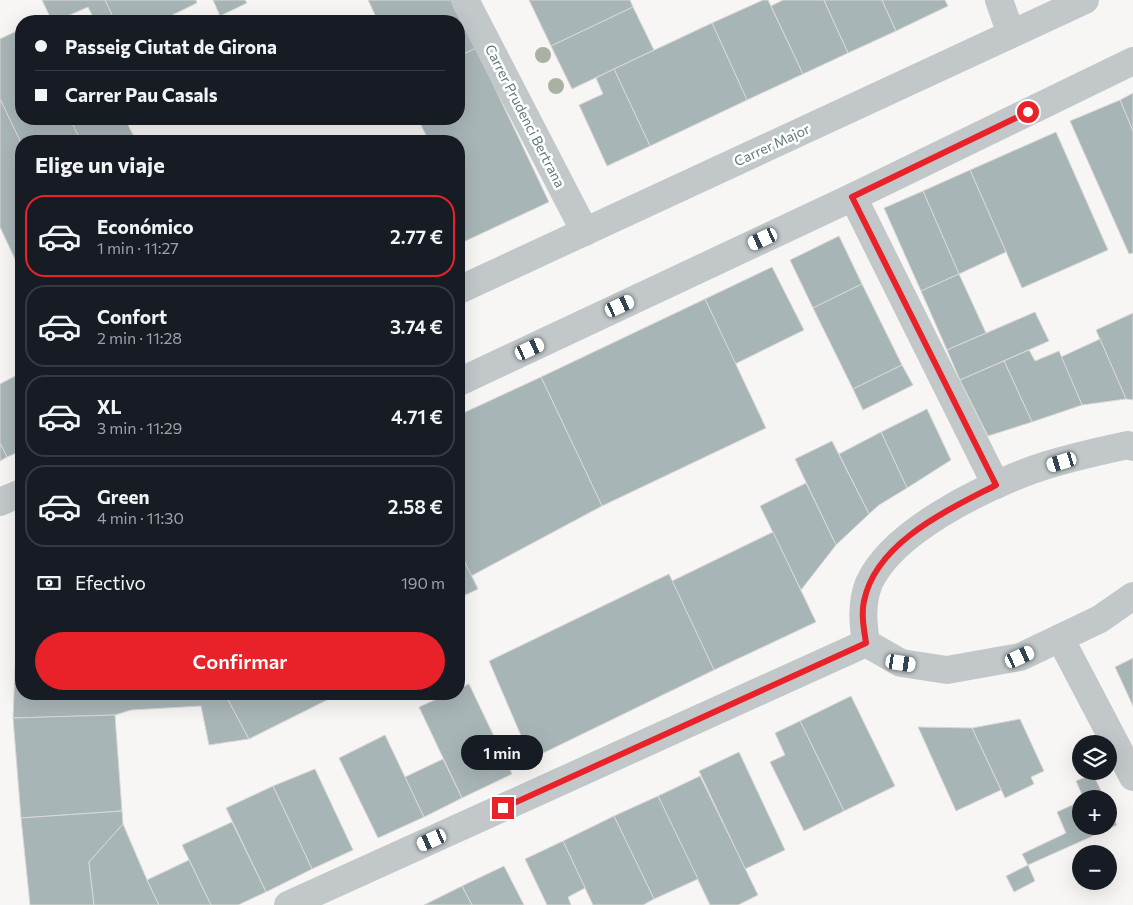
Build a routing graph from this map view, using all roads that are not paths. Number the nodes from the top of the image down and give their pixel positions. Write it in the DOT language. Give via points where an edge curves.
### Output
graph roads {
  1 [pos="465,0"];
  2 [pos="999,0"];
  3 [pos="1085,0"];
  4 [pos="1011,34"];
  5 [pos="1133,61"];
  6 [pos="852,197"];
  7 [pos="585,232"];
  8 [pos="465,287"];
  9 [pos="465,379"];
  10 [pos="1133,446"];
  11 [pos="996,485"];
  12 [pos="15,495"];
  13 [pos="0,502"];
  14 [pos="1133,596"];
  15 [pos="1060,638"];
  16 [pos="866,643"];
  17 [pos="1133,777"];
  18 [pos="288,905"];
  1 -- 7 [label="street, Carrer Prudenci Bertrana"];
  2 -- 4 [label="street"];
  3 -- 4 [label="street, Carrer Major"];
  4 -- 7 [label="street, Carrer Major"];
  5 -- 6 [label="street"];
  6 -- 9 [label="street"];
  6 -- 11 [label="street"];
  7 -- 8 [label="street, Carrer Major"];
  10 -- 11 [label="street" via="1091,453"];
  11 -- 16 [label="street" via="944,512 908,537 881,562 864,602"];
  12 -- 13 [label="street"];
  14 -- 15 [label="street" via="1100,619"];
  15 -- 16 [label="street" via="1020,657 947,670 901,663"];
  15 -- 17 [label="street"];
  16 -- 18 [label="street"];
}
